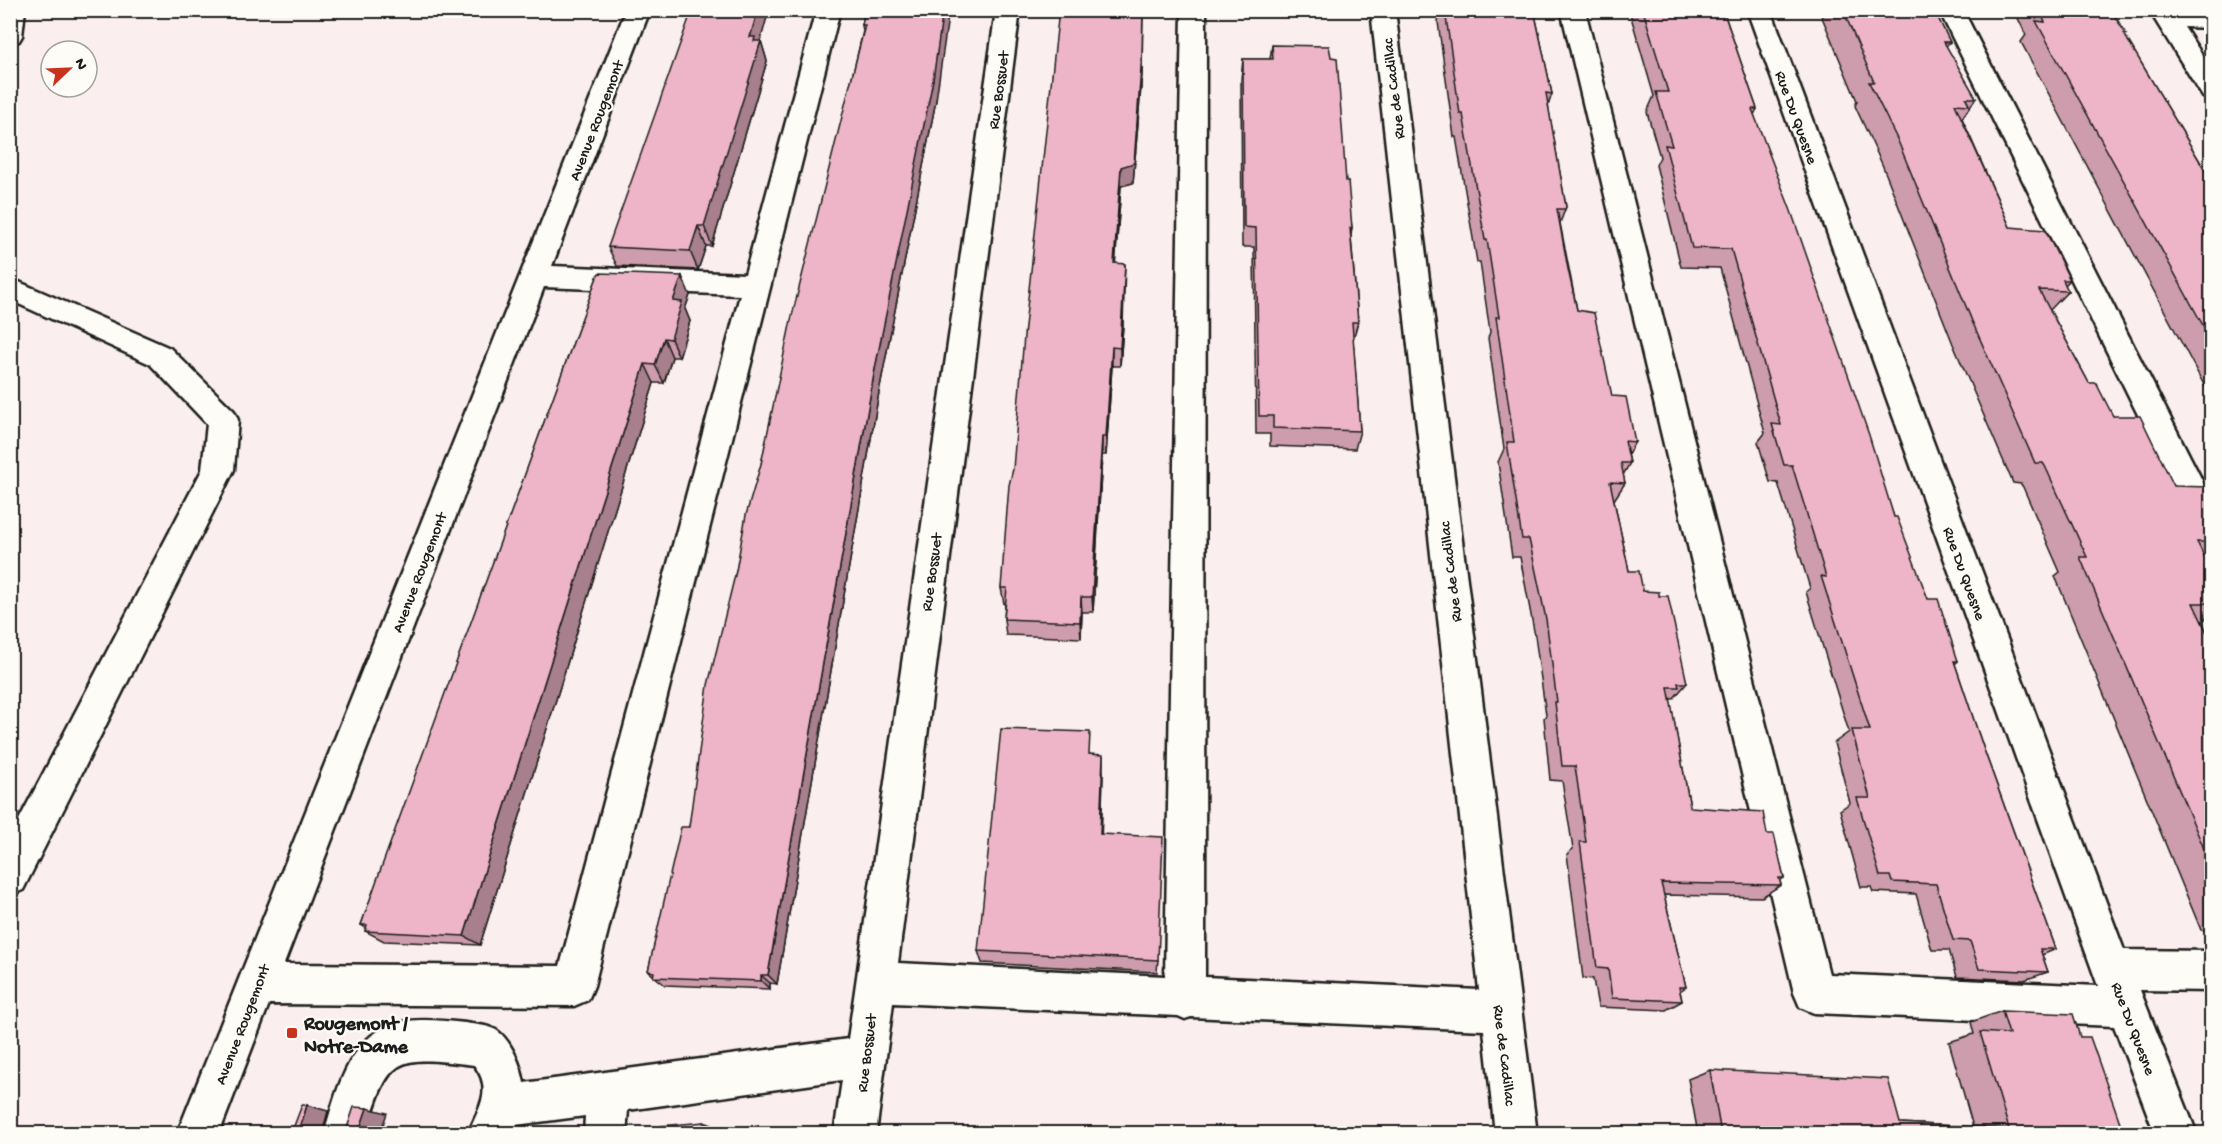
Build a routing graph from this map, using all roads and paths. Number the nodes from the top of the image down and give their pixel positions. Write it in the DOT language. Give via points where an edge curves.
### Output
graph roads {
  1 [pos="13,10"];
  2 [pos="638,10"];
  3 [pos="828,10"];
  4 [pos="1008,10"];
  5 [pos="1194,10"];
  6 [pos="1383,10"];
  7 [pos="1573,10"];
  8 [pos="1758,10"];
  9 [pos="1951,10"];
  10 [pos="2163,15"];
  11 [pos="2211,20"];
  12 [pos="10,36"];
  13 [pos="2211,91"];
  14 [pos="534,276"];
  15 [pos="757,285"];
  16 [pos="10,288"];
  17 [pos="2211,533"];
  18 [pos="10,877"];
  19 [pos="2112,970"];
  20 [pos="2211,971"];
  21 [pos="874,982"];
  22 [pos="256,984"];
  23 [pos="1185,999"];
  24 [pos="2126,1007"];
  25 [pos="1501,1011"];
  26 [pos="864,1057"];
  27 [pos="608,1091"];
  28 [pos="497,1120"];
  29 [pos="198,1134"];
  30 [pos="345,1134"];
  31 [pos="605,1134"];
  32 [pos="855,1134"];
  33 [pos="1516,1134"];
  34 [pos="2176,1134"];
  1 -- 12 [label="street"];
  2 -- 14 [label="street, Avenue Rougemont"];
  3 -- 15 [label="street"];
  4 -- 21 [label="street, Rue Bossuet"];
  5 -- 23 [label="street"];
  6 -- 25 [label="street, Rue de Cadillac"];
  7 -- 24 [label="street" via="1814,993"];
  8 -- 19 [label="street, Rue Du Quesne"];
  9 -- 17 [label="street"];
  10 -- 11 [label="street"];
  10 -- 13 [label="street"];
  14 -- 15 [label="street"];
  14 -- 22 [label="street, Avenue Rougemont"];
  15 -- 22 [label="street" via="574,986"];
  16 -- 18 [label="street" via="160,356 223,420 218,470"];
  19 -- 20 [label="street"];
  19 -- 24 [label="street, Rue Du Quesne"];
  21 -- 23 [label="street"];
  21 -- 26 [label="street, Rue Bossuet"];
  22 -- 29 [label="street, Avenue Rougemont"];
  23 -- 25 [label="street"];
  24 -- 34 [label="street, Rue Du Quesne"];
  25 -- 33 [label="street, Rue de Cadillac"];
  26 -- 27 [label="street"];
  26 -- 32 [label="street, Rue Bossuet"];
  27 -- 28 [label="street"];
  27 -- 31 [label="street"];
  28 -- 30 [label="street" via="504,1083 499,1062 484,1046 417,1039 395,1044 378,1055 365,1073"];
}
